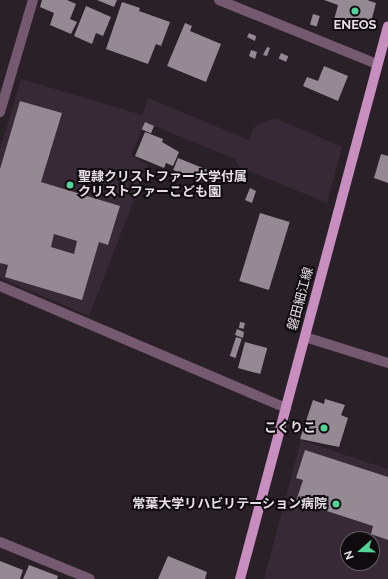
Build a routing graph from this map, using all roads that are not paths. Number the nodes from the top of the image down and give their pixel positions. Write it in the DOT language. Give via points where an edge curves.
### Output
graph roads {
  1 [pos="33,0"];
  2 [pos="219,0"];
  3 [pos="388,26"];
  4 [pos="377,64"];
  5 [pos="0,112"];
  6 [pos="0,286"];
  7 [pos="304,337"];
  8 [pos="388,363"];
  9 [pos="286,408"];
  10 [pos="0,542"];
  11 [pos="90,579"];
  12 [pos="240,579"];
  1 -- 5 [label="street"];
  2 -- 4 [label="street"];
  3 -- 4 [label="main road, 磐田細江線"];
  4 -- 7 [label="main road, 磐田細江線"];
  6 -- 9 [label="street"];
  7 -- 8 [label="street"];
  7 -- 9 [label="main road, 磐田細江線"];
  9 -- 12 [label="main road, 磐田細江線"];
  10 -- 11 [label="street"];
}
